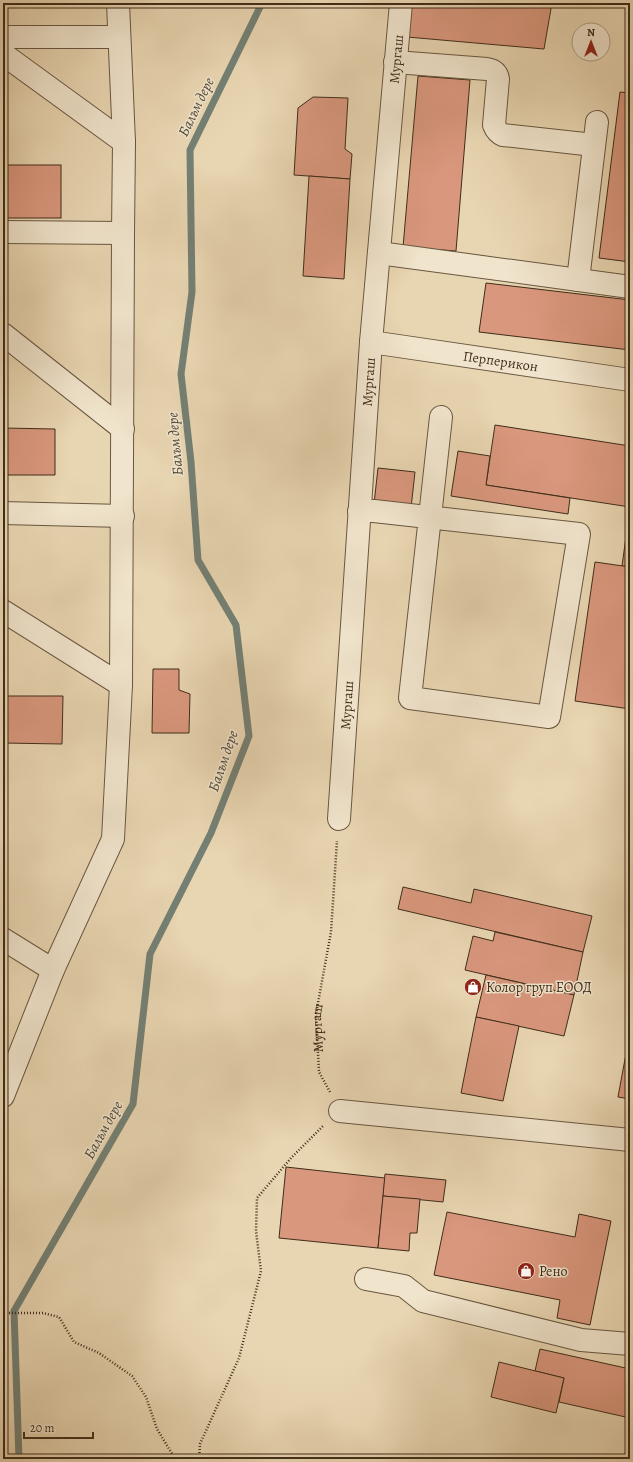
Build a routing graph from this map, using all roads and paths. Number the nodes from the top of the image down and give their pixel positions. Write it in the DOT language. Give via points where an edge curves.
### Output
graph roads {
  1 [pos="118,3"];
  2 [pos="400,3"];
  3 [pos="3,37"];
  4 [pos="120,37"];
  5 [pos="3,54"];
  6 [pos="395,62"];
  7 [pos="597,122"];
  8 [pos="124,142"];
  9 [pos="594,145"];
  10 [pos="3,232"];
  11 [pos="122,233"];
  12 [pos="379,253"];
  13 [pos="578,280"];
  14 [pos="630,287"];
  15 [pos="3,334"];
  16 [pos="371,342"];
  17 [pos="630,380"];
  18 [pos="441,417"];
  19 [pos="123,429"];
  20 [pos="359,511"];
  21 [pos="3,513"];
  22 [pos="122,516"];
  23 [pos="429,517"];
  24 [pos="3,612"];
  25 [pos="121,685"];
  26 [pos="339,819"];
  27 [pos="3,939"];
  28 [pos="53,970"];
  29 [pos="3,1096"];
  30 [pos="340,1111"];
  31 [pos="630,1140"];
  32 [pos="366,1279"];
  33 [pos="3,1313"];
  34 [pos="630,1344"];
  35 [pos="174,1459"];
  36 [pos="199,1459"];
  1 -- 4 [label="street"];
  2 -- 6 [label="street, Мургаш"];
  3 -- 4 [label="street"];
  4 -- 8 [label="street"];
  5 -- 8 [label="street"];
  6 -- 9 [label="street" via="490,69 497,76 494,125 500,134"];
  6 -- 12 [label="street, Мургаш"];
  7 -- 9 [label="street"];
  8 -- 11 [label="street"];
  9 -- 13 [label="street"];
  10 -- 11 [label="street"];
  11 -- 19 [label="street"];
  12 -- 13 [label="street"];
  12 -- 16 [label="street, Мургаш"];
  13 -- 14 [label="street"];
  15 -- 19 [label="street"];
  16 -- 17 [label="street, Перперикон"];
  16 -- 20 [label="street, Мургаш"];
  18 -- 23 [label="street"];
  19 -- 22 [label="street"];
  20 -- 23 [label="street"];
  20 -- 26 [label="street, Мургаш"];
  21 -- 22 [label="street"];
  22 -- 25 [label="street"];
  23 -- 23 [label="street" via="579,534 549,717 410,698"];
  24 -- 25 [label="street"];
  25 -- 28 [label="street" via="112,839"];
  26 -- 30 [label="path, Мургаш" via="331,932 316,1014 319,1072"];
  27 -- 28 [label="street"];
  28 -- 29 [label="street"];
  30 -- 31 [label="street"];
  30 -- 36 [label="path" via="290,1158 257,1198 256,1231 261,1271 239,1358 200,1444"];
  32 -- 34 [label="street" via="404,1286 423,1301 581,1340"];
  33 -- 35 [label="path" via="59,1316 74,1342 99,1353 132,1376 146,1397 157,1430"];
}
